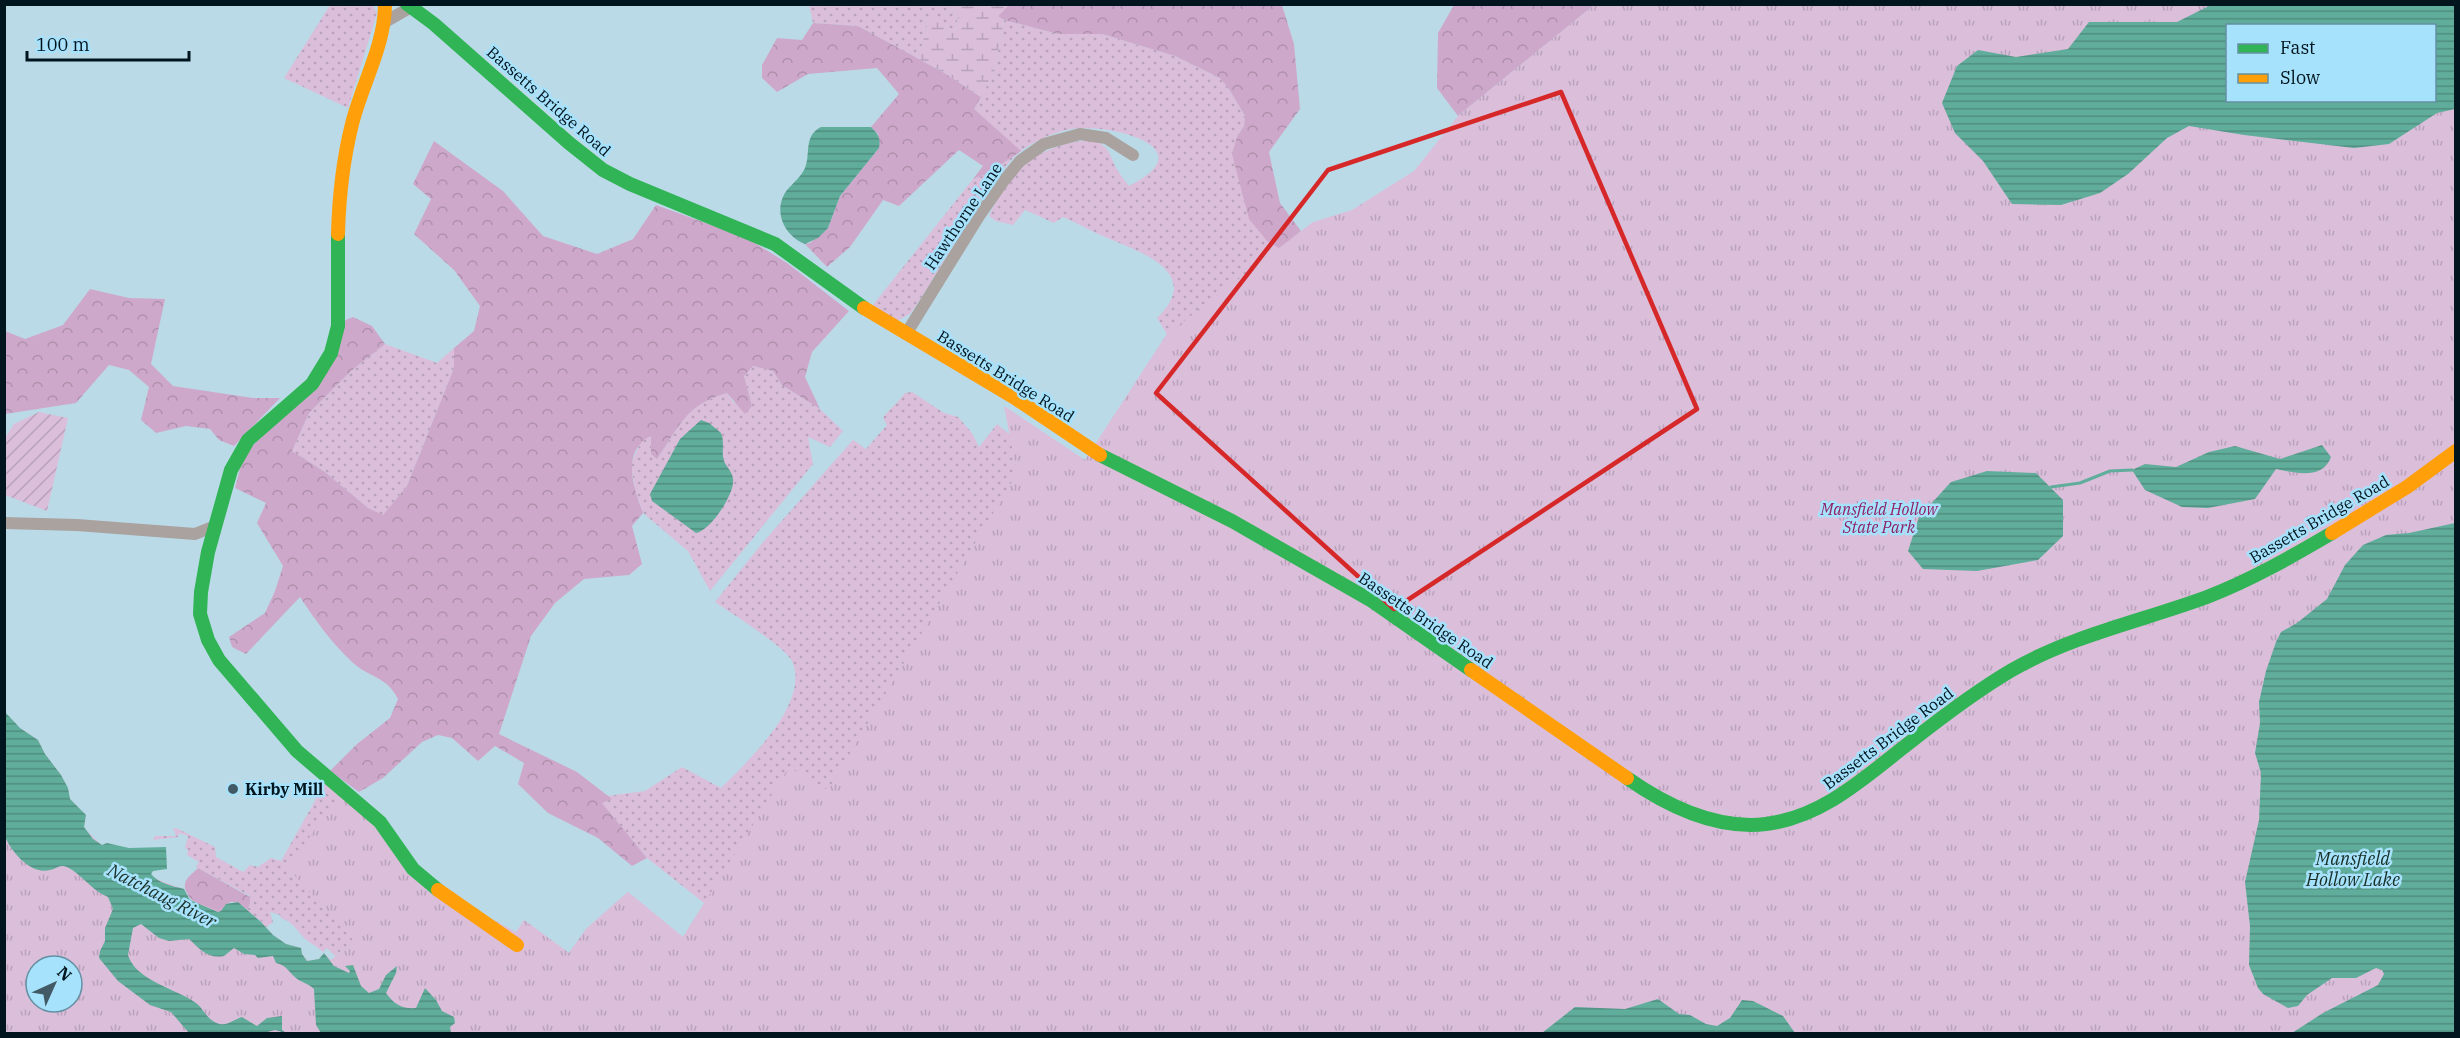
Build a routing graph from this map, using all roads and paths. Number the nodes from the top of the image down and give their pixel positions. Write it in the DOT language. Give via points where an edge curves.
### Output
graph roads {
  1 [pos="385,4"];
  2 [pos="409,6"];
  3 [pos="385,22"];
  4 [pos="1132,155"];
  5 [pos="906,334"];
  6 [pos="2456,450"];
  7 [pos="4,523"];
  8 [pos="215,526"];
  9 [pos="195,534"];
  10 [pos="208,552"];
  11 [pos="517,945"];
  1 -- 3 [label="street"];
  2 -- 3 [label="street"];
  2 -- 5 [label="street, Bassetts Bridge Road" via="603,170 775,244"];
  3 -- 8 [label="street" via="352,123 340,182 338,326 331,353 312,384 248,440 231,470"];
  4 -- 5 [label="street, Hawthorne Lane" via="1106,138 1080,134 1044,144 1020,161 979,216"];
  5 -- 6 [label="street, Bassetts Bridge Road" via="1015,398 1106,459 1232,520 1363,596 1652,795 1701,818 1749,826 1796,818 1818,809 1963,703 2026,663 2102,631 2230,589 2342,527"];
  7 -- 9 [label="street"];
  8 -- 9 [label="street"];
  8 -- 10 [label="street"];
  9 -- 10 [label="street"];
  10 -- 11 [label="street" via="200,614 219,660 301,754 380,822 419,876"];
}
